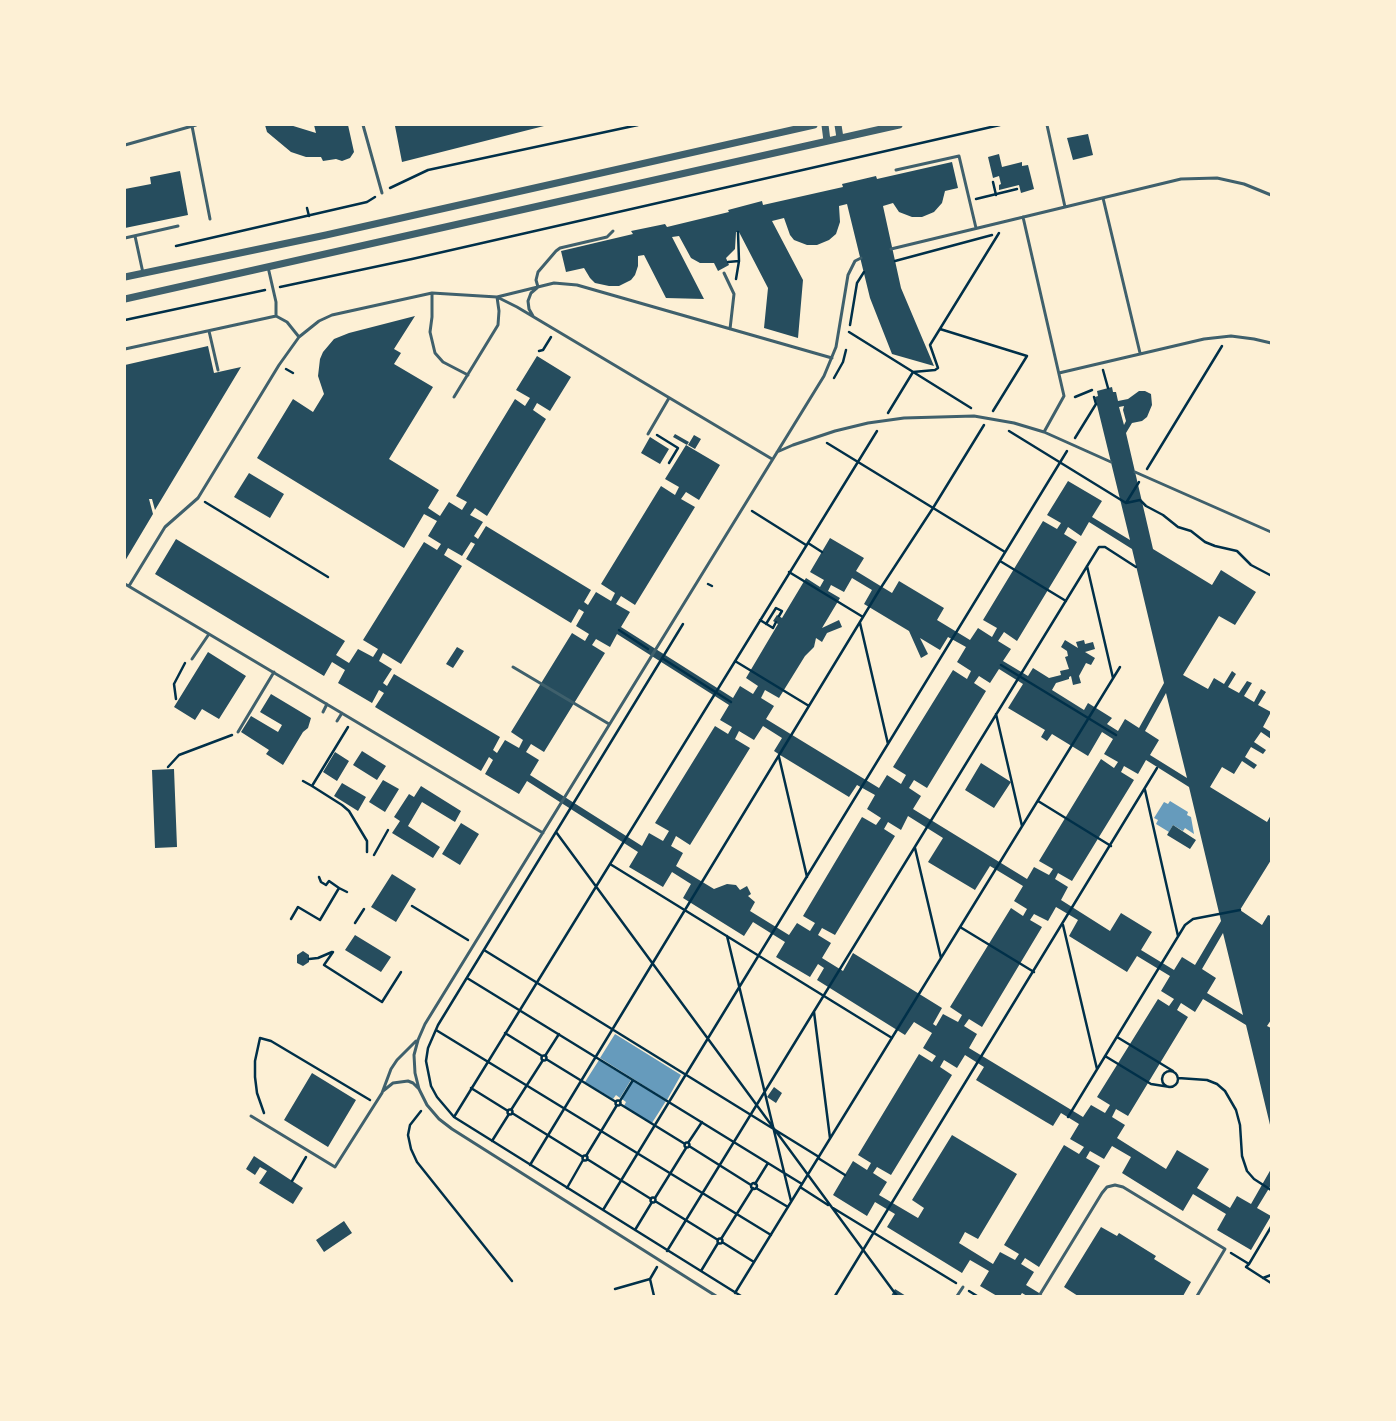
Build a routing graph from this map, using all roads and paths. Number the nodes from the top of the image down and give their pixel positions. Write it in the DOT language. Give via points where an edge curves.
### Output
graph roads {
  1 [pos="196,125"];
  2 [pos="363,125"];
  3 [pos="638,125"];
  4 [pos="814,125"];
  5 [pos="825,125"];
  6 [pos="838,125"];
  7 [pos="899,125"];
  8 [pos="1000,125"];
  9 [pos="1046,125"];
  10 [pos="192,126"];
  11 [pos="840,138"];
  12 [pos="828,141"];
  13 [pos="125,145"];
  14 [pos="896,170"];
  15 [pos="993,182"];
  16 [pos="1017,189"];
  17 [pos="382,193"];
  18 [pos="996,195"];
  19 [pos="1271,195"];
  20 [pos="1103,198"];
  21 [pos="970,201"];
  22 [pos="1066,207"];
  23 [pos="307,208"];
  24 [pos="309,216"];
  25 [pos="1023,217"];
  26 [pos="210,219"];
  27 [pos="178,226"];
  28 [pos="976,228"];
  29 [pos="613,231"];
  30 [pos="738,232"];
  31 [pos="1003,232"];
  32 [pos="999,233"];
  33 [pos="135,236"];
  34 [pos="125,238"];
  35 [pos="176,246"];
  36 [pos="891,248"];
  37 [pos="861,258"];
  38 [pos="739,261"];
  39 [pos="894,261"];
  40 [pos="728,262"];
  41 [pos="268,266"];
  42 [pos="864,272"];
  43 [pos="143,273"];
  44 [pos="724,274"];
  45 [pos="125,277"];
  46 [pos="538,287"];
  47 [pos="273,288"];
  48 [pos="432,293"];
  49 [pos="734,294"];
  50 [pos="497,297"];
  51 [pos="125,299"];
  52 [pos="276,316"];
  53 [pos="534,317"];
  54 [pos="125,320"];
  55 [pos="730,329"];
  56 [pos="940,329"];
  57 [pos="555,330"];
  58 [pos="210,331"];
  59 [pos="299,337"];
  60 [pos="1228,337"];
  61 [pos="848,338"];
  62 [pos="1271,343"];
  63 [pos="846,344"];
  64 [pos="125,349"];
  65 [pos="539,351"];
  66 [pos="1140,353"];
  67 [pos="832,358"];
  68 [pos="218,370"];
  69 [pos="1059,373"];
  70 [pos="468,375"];
  71 [pos="832,381"];
  72 [pos="1092,390"];
  73 [pos="454,397"];
  74 [pos="1075,397"];
  75 [pos="1094,397"];
  76 [pos="669,398"];
  77 [pos="988,418"];
  78 [pos="883,421"];
  79 [pos="649,432"];
  80 [pos="1044,432"];
  81 [pos="816,437"];
  82 [pos="1071,444"];
  83 [pos="777,452"];
  84 [pos="772,459"];
  85 [pos="858,462"];
  86 [pos="1111,462"];
  87 [pos="669,463"];
  88 [pos="1135,472"];
  89 [pos="1143,476"];
  90 [pos="198,498"];
  91 [pos="756,505"];
  92 [pos="933,508"];
  93 [pos="752,511"];
  94 [pos="748,518"];
  95 [pos="1271,532"];
  96 [pos="807,544"];
  97 [pos="822,552"];
  98 [pos="1005,552"];
  99 [pos="1000,561"];
  100 [pos="1087,566"];
  101 [pos="1136,567"];
  102 [pos="789,572"];
  103 [pos="1270,575"];
  104 [pos="328,577"];
  105 [pos="712,577"];
  106 [pos="125,584"];
  107 [pos="708,584"];
  108 [pos="129,586"];
  109 [pos="712,586"];
  110 [pos="704,590"];
  111 [pos="1066,601"];
  112 [pos="759,615"];
  113 [pos="779,616"];
  114 [pos="687,617"];
  115 [pos="762,617"];
  116 [pos="863,617"];
  117 [pos="760,620"];
  118 [pos="776,622"];
  119 [pos="860,623"];
  120 [pos="766,624"];
  121 [pos="619,630"];
  122 [pos="209,634"];
  123 [pos="654,652"];
  124 [pos="663,658"];
  125 [pos="192,659"];
  126 [pos="735,661"];
  127 [pos="1001,665"];
  128 [pos="513,667"];
  129 [pos="1120,667"];
  130 [pos="274,672"];
  131 [pos="1019,676"];
  132 [pos="1113,678"];
  133 [pos="716,692"];
  134 [pos="1060,695"];
  135 [pos="1057,699"];
  136 [pos="176,700"];
  137 [pos="731,702"];
  138 [pos="327,704"];
  139 [pos="809,706"];
  140 [pos="323,712"];
  141 [pos="342,713"];
  142 [pos="996,714"];
  143 [pos="1088,718"];
  144 [pos="352,719"];
  145 [pos="337,721"];
  146 [pos="609,724"];
  147 [pos="238,732"];
  148 [pos="1110,732"];
  149 [pos="1116,735"];
  150 [pos="1108,736"];
  151 [pos="888,744"];
  152 [pos="778,756"];
  153 [pos="168,767"];
  154 [pos="1157,768"];
  155 [pos="303,781"];
  156 [pos="312,786"];
  157 [pos="1145,790"];
  158 [pos="1038,801"];
  159 [pos="1022,826"];
  160 [pos="388,830"];
  161 [pos="556,832"];
  162 [pos="543,833"];
  163 [pos="1111,846"];
  164 [pos="915,847"];
  165 [pos="367,852"];
  166 [pos="374,854"];
  167 [pos="610,864"];
  168 [pos="319,877"];
  169 [pos="807,877"];
  170 [pos="596,886"];
  171 [pos="339,888"];
  172 [pos="347,892"];
  173 [pos="412,906"];
  174 [pos="364,909"];
  175 [pos="685,910"];
  176 [pos="1240,910"];
  177 [pos="291,919"];
  178 [pos="355,923"];
  179 [pos="1063,925"];
  180 [pos="960,927"];
  181 [pos="727,936"];
  182 [pos="1178,936"];
  183 [pos="474,944"];
  184 [pos="484,950"];
  185 [pos="758,956"];
  186 [pos="941,958"];
  187 [pos="309,959"];
  188 [pos="653,963"];
  189 [pos="401,972"];
  190 [pos="1034,972"];
  191 [pos="467,978"];
  192 [pos="536,982"];
  193 [pos="739,987"];
  194 [pos="824,996"];
  195 [pos="520,1010"];
  196 [pos="814,1011"];
  197 [pos="612,1029"];
  198 [pos="436,1030"];
  199 [pos="505,1033"];
  200 [pos="559,1034"];
  201 [pos="1117,1037"];
  202 [pos="892,1038"];
  203 [pos="708,1039"];
  204 [pos="418,1040"];
  205 [pos="1105,1056"];
  206 [pos="596,1057"];
  207 [pos="544,1058"];
  208 [pos="488,1061"];
  209 [pos="1097,1069"];
  210 [pos="1173,1071"];
  211 [pos="686,1075"];
  212 [pos="1178,1078"];
  213 [pos="582,1080"];
  214 [pos="633,1080"];
  215 [pos="527,1085"];
  216 [pos="1170,1086"];
  217 [pos="471,1088"];
  218 [pos="419,1089"];
  219 [pos="764,1092"];
  220 [pos="382,1093"];
  221 [pos="669,1102"];
  222 [pos="375,1103"];
  223 [pos="618,1103"];
  224 [pos="427,1105"];
  225 [pos="757,1105"];
  226 [pos="564,1108"];
  227 [pos="510,1112"];
  228 [pos="751,1115"];
  229 [pos="251,1116"];
  230 [pos="454,1117"];
  231 [pos="1068,1117"];
  232 [pos="702,1122"];
  233 [pos="264,1124"];
  234 [pos="655,1125"];
  235 [pos="774,1129"];
  236 [pos="601,1131"];
  237 [pos="548,1135"];
  238 [pos="830,1139"];
  239 [pos="492,1141"];
  240 [pos="734,1142"];
  241 [pos="687,1145"];
  242 [pos="309,1152"];
  243 [pos="638,1153"];
  244 [pos="585,1158"];
  245 [pos="818,1158"];
  246 [pos="768,1163"];
  247 [pos="530,1165"];
  248 [pos="720,1165"];
  249 [pos="670,1173"];
  250 [pos="784,1173"];
  251 [pos="808,1175"];
  252 [pos="845,1175"];
  253 [pos="621,1180"];
  254 [pos="292,1181"];
  255 [pos="802,1184"];
  256 [pos="754,1186"];
  257 [pos="800,1187"];
  258 [pos="567,1188"];
  259 [pos="1271,1190"];
  260 [pos="702,1193"];
  261 [pos="653,1200"];
  262 [pos="791,1202"];
  263 [pos="831,1206"];
  264 [pos="788,1207"];
  265 [pos="603,1210"];
  266 [pos="737,1214"];
  267 [pos="686,1220"];
  268 [pos="1271,1227"];
  269 [pos="635,1230"];
  270 [pos="874,1233"];
  271 [pos="771,1235"];
  272 [pos="720,1241"];
  273 [pos="1225,1249"];
  274 [pos="667,1250"];
  275 [pos="863,1251"];
  276 [pos="661,1261"];
  277 [pos="754,1262"];
  278 [pos="1249,1264"];
  279 [pos="701,1271"];
  280 [pos="1271,1275"];
  281 [pos="1263,1278"];
  282 [pos="650,1279"];
  283 [pos="512,1281"];
  284 [pos="1271,1283"];
  285 [pos="963,1287"];
  286 [pos="615,1289"];
  287 [pos="735,1293"];
  288 [pos="654,1296"];
  289 [pos="716,1296"];
  290 [pos="740,1296"];
  291 [pos="836,1296"];
  292 [pos="897,1296"];
  293 [pos="957,1296"];
  294 [pos="977,1296"];
  295 [pos="1039,1296"];
  296 [pos="1197,1296"];
  1 -- 10 [label="lane"];
  2 -- 17 [label="lane"];
  3 -- 17 [label="path" via="428,170"];
  4 -- 43 [label="street" via="326,235"];
  5 -- 12 [label="street"];
  6 -- 11 [label="street"];
  7 -- 11 [label="street"];
  8 -- 47 [label="path"];
  9 -- 22 [label="lane"];
  10 -- 13 [label="lane"];
  10 -- 26 [label="lane"];
  11 -- 12 [label="street"];
  12 -- 41 [label="street"];
  14 -- 21 [label="lane" via="959,156"];
  15 -- 18 [label="path"];
  16 -- 18 [label="path"];
  17 -- 24 [label="path" via="367,202"];
  18 -- 21 [label="path"];
  19 -- 20 [label="lane" via="1244,184 1217,178 1202,178 1181,179"];
  20 -- 22 [label="lane"];
  20 -- 66 [label="lane"];
  21 -- 28 [label="lane"];
  22 -- 25 [label="lane"];
  23 -- 24 [label="path"];
  24 -- 35 [label="path"];
  25 -- 28 [label="lane"];
  25 -- 69 [label="lane"];
  27 -- 33 [label="lane"];
  28 -- 36 [label="lane"];
  29 -- 46 [label="lane" via="607,237 560,248 538,272"];
  30 -- 38 [label="path"];
  31 -- 32 [label="path"];
  32 -- 39 [label="path"];
  32 -- 56 [label="path"];
  33 -- 34 [label="lane"];
  33 -- 43 [label="lane"];
  37 -- 67 [label="lane" via="855,261 848,275"];
  38 -- 40 [label="path"];
  38 -- 49 [label="path"];
  41 -- 47 [label="lane"];
  41 -- 51 [label="street"];
  42 -- 61 [label="path" via="857,283"];
  43 -- 45 [label="street"];
  44 -- 49 [label="lane"];
  46 -- 50 [label="lane"];
  46 -- 53 [label="lane" via="528,301"];
  46 -- 55 [label="lane" via="554,282 577,285"];
  47 -- 52 [label="lane"];
  47 -- 54 [label="path"];
  48 -- 50 [label="lane"];
  48 -- 59 [label="lane" via="332,315 319,321"];
  48 -- 70 [label="lane" via="430,332 434,353 443,362"];
  49 -- 55 [label="lane"];
  50 -- 53 [label="lane"];
  50 -- 70 [label="lane" via="498,325"];
  52 -- 58 [label="lane"];
  52 -- 59 [label="lane" via="287,322"];
  53 -- 57 [label="lane"];
  55 -- 67 [label="lane"];
  56 -- 77 [label="path" via="1027,356"];
  56 -- 78 [label="path" via="930,345 938,368 913,372"];
  57 -- 65 [label="path" via="543,350"];
  57 -- 76 [label="lane"];
  58 -- 64 [label="lane"];
  58 -- 68 [label="lane"];
  59 -- 90 [label="lane" via="279,365"];
  60 -- 62 [label="lane"];
  60 -- 66 [label="lane" via="1204,339"];
  60 -- 89 [label="path"];
  63 -- 71 [label="path" via="843,362"];
  66 -- 69 [label="lane"];
  67 -- 83 [label="lane" via="824,376"];
  69 -- 80 [label="lane" via="1064,396"];
  70 -- 73 [label="lane"];
  72 -- 74 [label="path"];
  75 -- 82 [label="path" via="1096,404"];
  76 -- 79 [label="lane"];
  76 -- 84 [label="lane"];
  77 -- 78 [label="lane" via="941,416"];
  77 -- 80 [label="lane"];
  77 -- 92 [label="path"];
  78 -- 81 [label="lane"];
  78 -- 85 [label="path"];
  79 -- 87 [label="path" via="678,448"];
  80 -- 82 [label="lane"];
  81 -- 83 [label="lane"];
  81 -- 85 [label="path"];
  82 -- 86 [label="lane"];
  82 -- 98 [label="path"];
  83 -- 84 [label="lane"];
  84 -- 123 [label="lane"];
  85 -- 92 [label="path"];
  85 -- 96 [label="path"];
  88 -- 89 [label="lane"];
  89 -- 95 [label="lane"];
  89 -- 103 [label="path" via="1126,503 1140,500 1174,524 1191,531 1210,544 1237,551 1251,565"];
  90 -- 104 [label="path"];
  90 -- 108 [label="lane" via="165,527"];
  91 -- 93 [label="path"];
  92 -- 98 [label="path"];
  92 -- 116 [label="path"];
  93 -- 94 [label="path"];
  93 -- 96 [label="path"];
  96 -- 97 [label="path"];
  96 -- 102 [label="path"];
  98 -- 99 [label="path"];
  99 -- 111 [label="path"];
  99 -- 151 [label="path"];
  100 -- 101 [label="path" via="1102,546"];
  100 -- 111 [label="path"];
  100 -- 132 [label="path"];
  102 -- 115 [label="path"];
  102 -- 116 [label="path"];
  105 -- 107 [label="path"];
  106 -- 108 [label="lane"];
  107 -- 109 [label="path"];
  107 -- 110 [label="path"];
  108 -- 122 [label="lane"];
  111 -- 131 [label="path"];
  112 -- 115 [label="path"];
  113 -- 120 [label="path" via="782,612 776,608"];
  114 -- 124 [label="path"];
  115 -- 117 [label="path"];
  116 -- 119 [label="path"];
  117 -- 120 [label="path"];
  117 -- 126 [label="path"];
  118 -- 120 [label="path" via="773,628"];
  119 -- 139 [label="path"];
  119 -- 151 [label="path"];
  121 -- 123 [label="path"];
  122 -- 125 [label="lane"];
  122 -- 130 [label="lane"];
  123 -- 124 [label="path"];
  123 -- 146 [label="lane"];
  124 -- 133 [label="path"];
  124 -- 161 [label="path"];
  125 -- 136 [label="path" via="181,669 174,684"];
  126 -- 133 [label="path"];
  126 -- 139 [label="path"];
  127 -- 131 [label="path"];
  128 -- 146 [label="lane"];
  129 -- 132 [label="path"];
  130 -- 138 [label="lane"];
  130 -- 147 [label="lane"];
  131 -- 135 [label="path"];
  131 -- 142 [label="path"];
  132 -- 143 [label="path"];
  133 -- 137 [label="path"];
  133 -- 167 [label="path"];
  134 -- 135 [label="path"];
  135 -- 143 [label="path"];
  138 -- 140 [label="lane"];
  138 -- 141 [label="lane"];
  139 -- 152 [label="path"];
  141 -- 144 [label="lane"];
  141 -- 145 [label="lane"];
  142 -- 159 [label="path"];
  142 -- 164 [label="path"];
  143 -- 148 [label="path"];
  143 -- 158 [label="path"];
  144 -- 156 [label="path"];
  144 -- 162 [label="lane"];
  146 -- 162 [label="lane"];
  147 -- 153 [label="path" via="178,755"];
  148 -- 149 [label="path"];
  148 -- 150 [label="path"];
  151 -- 169 [label="path"];
  152 -- 169 [label="path"];
  152 -- 175 [label="path"];
  154 -- 157 [label="path"];
  155 -- 156 [label="path"];
  156 -- 165 [label="path" via="349,811 367,841"];
  157 -- 163 [label="path"];
  157 -- 182 [label="path"];
  158 -- 159 [label="path"];
  158 -- 163 [label="path"];
  159 -- 180 [label="path"];
  160 -- 166 [label="path"];
  161 -- 170 [label="path"];
  161 -- 184 [label="path"];
  162 -- 183 [label="lane"];
  163 -- 179 [label="path"];
  164 -- 186 [label="path"];
  164 -- 194 [label="path"];
  167 -- 170 [label="path"];
  167 -- 175 [label="path"];
  168 -- 171 [label="path" via="326,885 329,881"];
  169 -- 185 [label="path"];
  170 -- 188 [label="path"];
  170 -- 192 [label="path"];
  171 -- 172 [label="path"];
  171 -- 177 [label="path" via="320,920 298,907"];
  173 -- 183 [label="path"];
  174 -- 178 [label="path"];
  175 -- 181 [label="path"];
  175 -- 188 [label="path"];
  176 -- 182 [label="path" via="1193,919"];
  179 -- 190 [label="path"];
  179 -- 209 [label="path"];
  180 -- 186 [label="path"];
  180 -- 190 [label="path"];
  181 -- 185 [label="path"];
  181 -- 193 [label="path"];
  182 -- 201 [label="path"];
  183 -- 184 [label="path"];
  183 -- 204 [label="lane" via="425,1024"];
  184 -- 191 [label="path"];
  184 -- 192 [label="path"];
  185 -- 193 [label="path"];
  185 -- 194 [label="path"];
  186 -- 202 [label="path"];
  187 -- 189 [label="path" via="333,952 324,965 382,1002"];
  188 -- 197 [label="path"];
  188 -- 203 [label="path"];
  190 -- 270 [label="path"];
  191 -- 195 [label="path"];
  191 -- 198 [label="path"];
  192 -- 195 [label="path"];
  192 -- 197 [label="path"];
  193 -- 203 [label="path"];
  193 -- 219 [label="path"];
  194 -- 196 [label="path"];
  194 -- 202 [label="path"];
  195 -- 199 [label="path"];
  195 -- 200 [label="path"];
  196 -- 219 [label="path"];
  196 -- 238 [label="path"];
  197 -- 206 [label="path"];
  197 -- 211 [label="path"];
  198 -- 208 [label="path"];
  198 -- 230 [label="path" via="428,1048 428,1073 437,1097"];
  199 -- 207 [label="path"];
  199 -- 208 [label="path"];
  200 -- 206 [label="path"];
  200 -- 207 [label="path"];
  201 -- 205 [label="path"];
  201 -- 210 [label="path"];
  202 -- 238 [label="path"];
  203 -- 211 [label="path"];
  203 -- 225 [label="path"];
  204 -- 218 [label="lane" via="414,1055 414,1073"];
  204 -- 220 [label="lane" via="398,1060"];
  205 -- 209 [label="path"];
  205 -- 216 [label="path" via="1151,1084"];
  206 -- 213 [label="path"];
  206 -- 214 [label="path"];
  207 -- 213 [label="path"];
  207 -- 215 [label="path"];
  208 -- 215 [label="path"];
  208 -- 217 [label="path"];
  209 -- 231 [label="path"];
  210 -- 212 [label="path"];
  210 -- 216 [label="path" via="1167,1071 1163,1077 1165,1084"];
  211 -- 221 [label="path"];
  211 -- 228 [label="path"];
  212 -- 216 [label="path" via="1175,1085"];
  212 -- 259 [label="path" via="1207,1080 1217,1084 1225,1092 1236,1110 1240,1125 1242,1156 1247,1171"];
  213 -- 223 [label="path"];
  213 -- 226 [label="path"];
  214 -- 221 [label="path"];
  214 -- 223 [label="path"];
  215 -- 226 [label="path"];
  215 -- 227 [label="path"];
  217 -- 227 [label="path"];
  217 -- 230 [label="path"];
  218 -- 220 [label="lane" via="413,1083 400,1081 388,1086"];
  218 -- 224 [label="lane"];
  219 -- 225 [label="path"];
  219 -- 235 [label="path"];
  220 -- 222 [label="lane"];
  221 -- 232 [label="path"];
  221 -- 234 [label="path"];
  222 -- 233 [label="path" via="271,1041 260,1038 255,1061 255,1077 265,1118"];
  222 -- 242 [label="lane" via="335,1168"];
  223 -- 234 [label="path"];
  223 -- 236 [label="path"];
  224 -- 276 [label="lane" via="452,1129"];
  224 -- 283 [label="path" via="410,1124 408,1135 417,1162"];
  225 -- 228 [label="path"];
  225 -- 235 [label="path"];
  226 -- 236 [label="path"];
  226 -- 237 [label="path"];
  227 -- 237 [label="path"];
  227 -- 239 [label="path"];
  228 -- 235 [label="path"];
  228 -- 240 [label="path"];
  229 -- 233 [label="lane"];
  230 -- 239 [label="path"];
  232 -- 240 [label="path"];
  232 -- 241 [label="path"];
  233 -- 242 [label="lane"];
  234 -- 241 [label="path"];
  234 -- 243 [label="path"];
  235 -- 245 [label="path"];
  235 -- 250 [label="path"];
  235 -- 251 [label="path"];
  236 -- 243 [label="path"];
  236 -- 244 [label="path"];
  237 -- 244 [label="path"];
  237 -- 247 [label="path"];
  238 -- 245 [label="path"];
  239 -- 247 [label="path"];
  240 -- 246 [label="path"];
  240 -- 248 [label="path"];
  241 -- 248 [label="path"];
  241 -- 249 [label="path"];
  242 -- 254 [label="path"];
  243 -- 249 [label="path"];
  243 -- 253 [label="path"];
  244 -- 253 [label="path"];
  244 -- 258 [label="path"];
  245 -- 251 [label="path"];
  245 -- 252 [label="path"];
  246 -- 250 [label="path"];
  246 -- 256 [label="path"];
  247 -- 258 [label="path"];
  248 -- 256 [label="path"];
  248 -- 260 [label="path"];
  249 -- 260 [label="path"];
  249 -- 261 [label="path"];
  250 -- 255 [label="path"];
  250 -- 262 [label="path"];
  251 -- 255 [label="path"];
  251 -- 263 [label="path"];
  253 -- 261 [label="path"];
  253 -- 265 [label="path"];
  255 -- 257 [label="path"];
  256 -- 264 [label="path"];
  256 -- 266 [label="path"];
  257 -- 262 [label="path"];
  257 -- 263 [label="path"];
  258 -- 265 [label="path"];
  260 -- 266 [label="path"];
  260 -- 267 [label="path"];
  261 -- 267 [label="path"];
  261 -- 269 [label="path"];
  262 -- 264 [label="path"];
  263 -- 270 [label="path"];
  263 -- 275 [label="path"];
  264 -- 271 [label="path"];
  265 -- 269 [label="path"];
  266 -- 271 [label="path"];
  266 -- 272 [label="path"];
  267 -- 272 [label="path"];
  267 -- 274 [label="path"];
  268 -- 278 [label="path"];
  269 -- 274 [label="path"];
  270 -- 275 [label="path"];
  270 -- 285 [label="path"];
  271 -- 277 [label="path"];
  272 -- 277 [label="path"];
  272 -- 279 [label="path"];
  273 -- 278 [label="path"];
  273 -- 295 [label="lane" via="1122,1187 1107,1187"];
  273 -- 296 [label="lane"];
  274 -- 276 [label="path"];
  274 -- 279 [label="path"];
  275 -- 291 [label="path"];
  275 -- 292 [label="path"];
  276 -- 282 [label="path"];
  276 -- 289 [label="lane"];
  277 -- 287 [label="path"];
  278 -- 281 [label="path" via="1246,1267"];
  279 -- 287 [label="path"];
  280 -- 281 [label="path"];
  281 -- 284 [label="path"];
  282 -- 286 [label="path"];
  282 -- 288 [label="path"];
  285 -- 293 [label="lane"];
  285 -- 294 [label="path"];
  287 -- 290 [label="path"];
}
